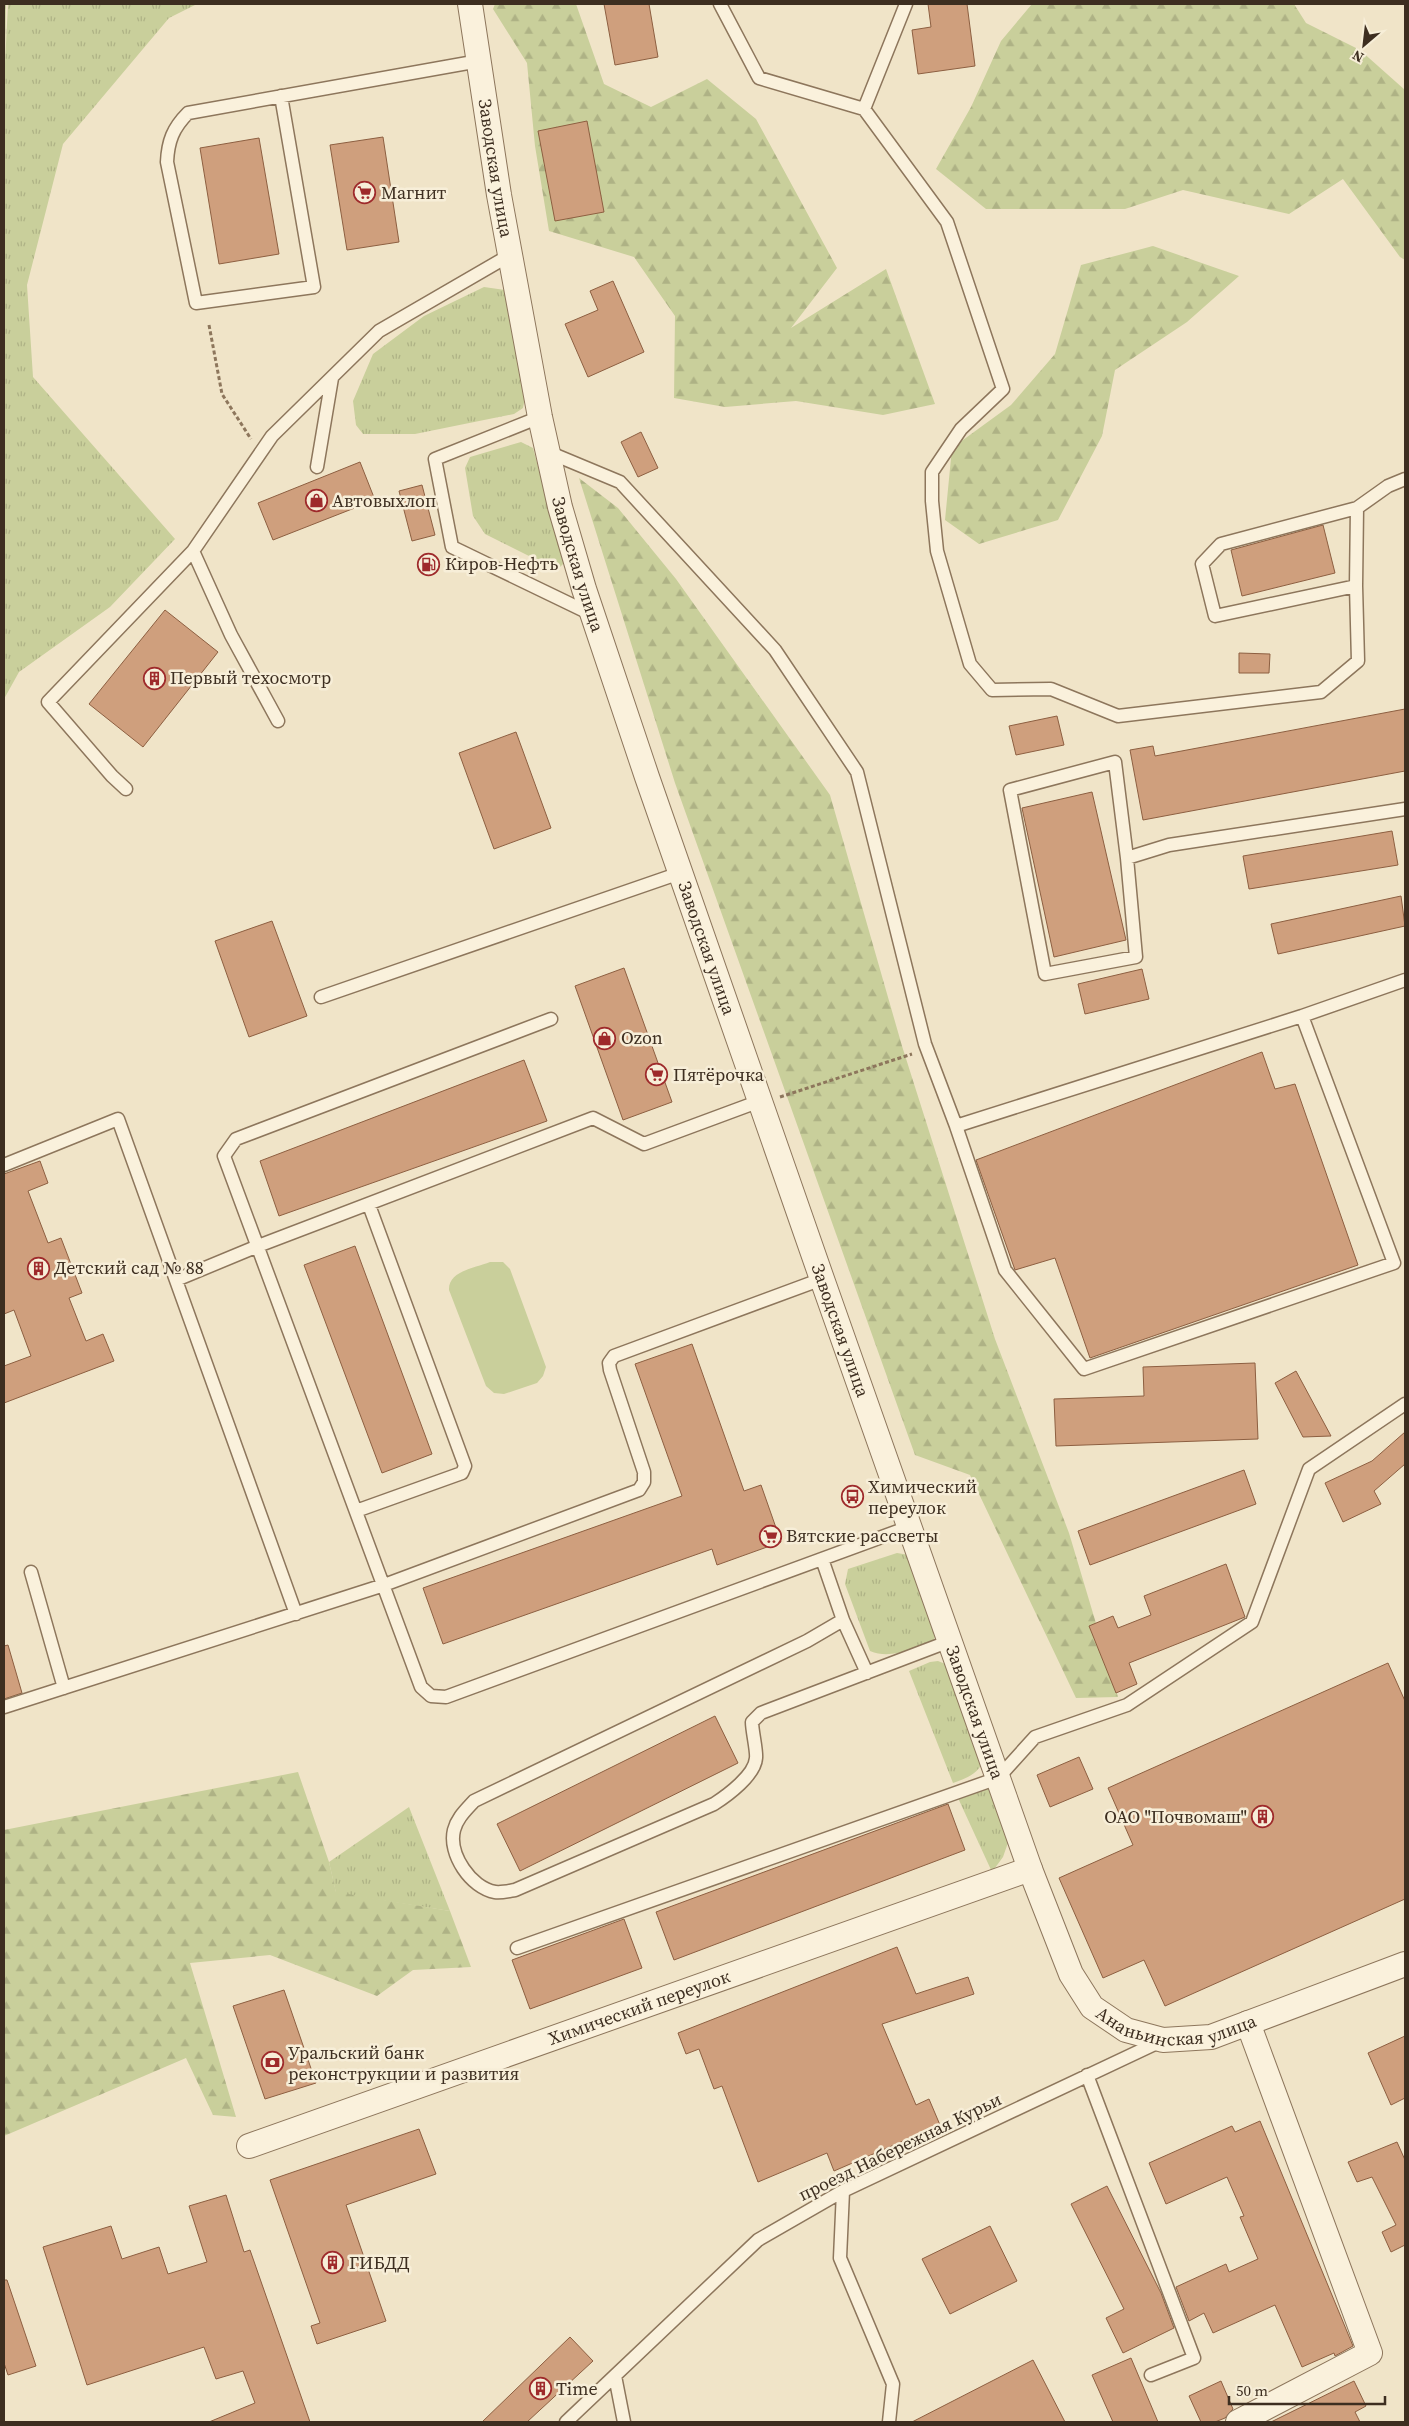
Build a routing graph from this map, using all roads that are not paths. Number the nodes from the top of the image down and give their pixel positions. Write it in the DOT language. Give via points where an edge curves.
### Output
graph roads {
  1 [pos="470,4"];
  2 [pos="720,4"];
  3 [pos="906,4"];
  4 [pos="479,61"];
  5 [pos="282,96"];
  6 [pos="864,109"];
  7 [pos="510,256"];
  8 [pos="332,378"];
  9 [pos="540,417"];
  10 [pos="548,452"];
  11 [pos="317,467"];
  12 [pos="1405,479"];
  13 [pos="1357,508"];
  14 [pos="194,551"];
  15 [pos="1356,586"];
  16 [pos="592,614"];
  17 [pos="278,721"];
  18 [pos="126,789"];
  19 [pos="1405,809"];
  20 [pos="1127,858"];
  21 [pos="680,874"];
  22 [pos="1405,980"];
  23 [pos="321,997"];
  24 [pos="1302,1016"];
  25 [pos="551,1019"];
  26 [pos="767,1100"];
  27 [pos="956,1126"];
  28 [pos="4,1165"];
  29 [pos="369,1205"];
  30 [pos="258,1246"];
  31 [pos="822,1279"];
  32 [pos="176,1280"];
  33 [pos="1405,1404"];
  34 [pos="356,1512"];
  35 [pos="909,1527"];
  36 [pos="822,1559"];
  37 [pos="31,1572"];
  38 [pos="384,1585"];
  39 [pos="296,1614"];
  40 [pos="843,1620"];
  41 [pos="950,1641"];
  42 [pos="867,1674"];
  43 [pos="64,1688"];
  44 [pos="4,1707"];
  45 [pos="998,1778"];
  46 [pos="1030,1869"];
  47 [pos="517,1948"];
  48 [pos="1405,1964"];
  49 [pos="1248,2023"];
  50 [pos="1163,2040"];
  51 [pos="1087,2075"];
  52 [pos="249,2146"];
  53 [pos="843,2191"];
  54 [pos="1151,2375"];
  55 [pos="615,2376"];
  56 [pos="566,2422"];
  57 [pos="624,2422"];
  58 [pos="889,2422"];
  59 [pos="1238,2422"];
  1 -- 4 [label="street, Заводская улица"];
  2 -- 6 [label="lane" via="759,78"];
  3 -- 6 [label="lane"];
  4 -- 5 [label="lane"];
  4 -- 7 [label="street, Заводская улица"];
  5 -- 5 [label="lane" via="188,113 176,125 168,143 167,162 196,303 314,287"];
  6 -- 15 [label="lane" via="947,222 1003,389 961,429 932,472 937,551 970,664 992,690 1051,689 1118,716 1321,692 1358,660"];
  7 -- 8 [label="lane" via="379,331"];
  7 -- 9 [label="street, Заводская улица"];
  8 -- 11 [label="lane"];
  8 -- 14 [label="lane" via="272,436"];
  9 -- 10 [label="street, Заводская улица"];
  9 -- 16 [label="lane" via="435,459 452,548"];
  10 -- 16 [label="street, Заводская улица" via="560,507"];
  10 -- 27 [label="lane" via="620,482 775,650 857,772 927,1049"];
  12 -- 13 [label="lane" via="1388,486"];
  13 -- 15 [label="lane"];
  13 -- 15 [label="lane" via="1221,544 1202,564 1215,616"];
  14 -- 17 [label="lane" via="231,635"];
  14 -- 18 [label="lane" via="48,702"];
  16 -- 21 [label="street, Заводская улица"];
  19 -- 20 [label="lane" via="1169,845"];
  20 -- 20 [label="lane" via="1136,957 1045,974 1010,790 1115,762"];
  21 -- 23 [label="lane"];
  21 -- 26 [label="street, Заводская улица"];
  22 -- 24 [label="lane"];
  24 -- 27 [label="lane"];
  24 -- 27 [label="lane" via="1394,1263 1084,1369 1005,1270"];
  25 -- 30 [label="lane" via="236,1140 224,1156"];
  26 -- 29 [label="lane" via="644,1144 593,1118"];
  26 -- 31 [label="street, Заводская улица"];
  28 -- 32 [label="lane" via="118,1119"];
  29 -- 30 [label="lane"];
  29 -- 34 [label="lane" via="465,1466 462,1473"];
  30 -- 32 [label="lane"];
  30 -- 34 [label="lane"];
  31 -- 35 [label="street, Заводская улица"];
  31 -- 38 [label="lane" via="614,1356 609,1363 610,1370 644,1472 644,1482 639,1490"];
  32 -- 39 [label="lane"];
  33 -- 45 [label="lane" via="1309,1469 1252,1622 1127,1705 1035,1737"];
  34 -- 38 [label="lane"];
  35 -- 36 [label="lane"];
  35 -- 41 [label="street, Заводская улица"];
  36 -- 38 [label="lane" via="446,1697 431,1696 421,1687"];
  36 -- 40 [label="lane"];
  37 -- 43 [label="lane"];
  38 -- 39 [label="lane"];
  39 -- 43 [label="lane"];
  40 -- 42 [label="lane"];
  40 -- 42 [label="lane" via="807,1641 474,1801 456,1822 452,1843 465,1872 478,1886 496,1893 514,1890 714,1804 734,1790 756,1758 752,1722 761,1713"];
  41 -- 42 [label="lane"];
  41 -- 45 [label="street, Заводская улица"];
  43 -- 44 [label="lane"];
  45 -- 46 [label="street, Заводская улица"];
  45 -- 47 [label="lane"];
  46 -- 50 [label="street, Ананьинская улица" via="1071,1974 1092,2007 1126,2030"];
  46 -- 52 [label="street, Химический переулок"];
  48 -- 49 [label="street, Ананьинская улица"];
  49 -- 50 [label="street, Ананьинская улица" via="1211,2037"];
  49 -- 59 [label="street" via="1370,2353"];
  50 -- 51 [label="lane, проезд Набережная Курьи"];
  51 -- 53 [label="lane, проезд Набережная Курьи"];
  51 -- 54 [label="lane" via="1194,2358"];
  53 -- 55 [label="lane, проезд Набережная Курьи" via="758,2240"];
  53 -- 58 [label="lane" via="840,2258 893,2384"];
  55 -- 56 [label="lane, проезд Набережная Курьи"];
  55 -- 57 [label="lane"];
}
